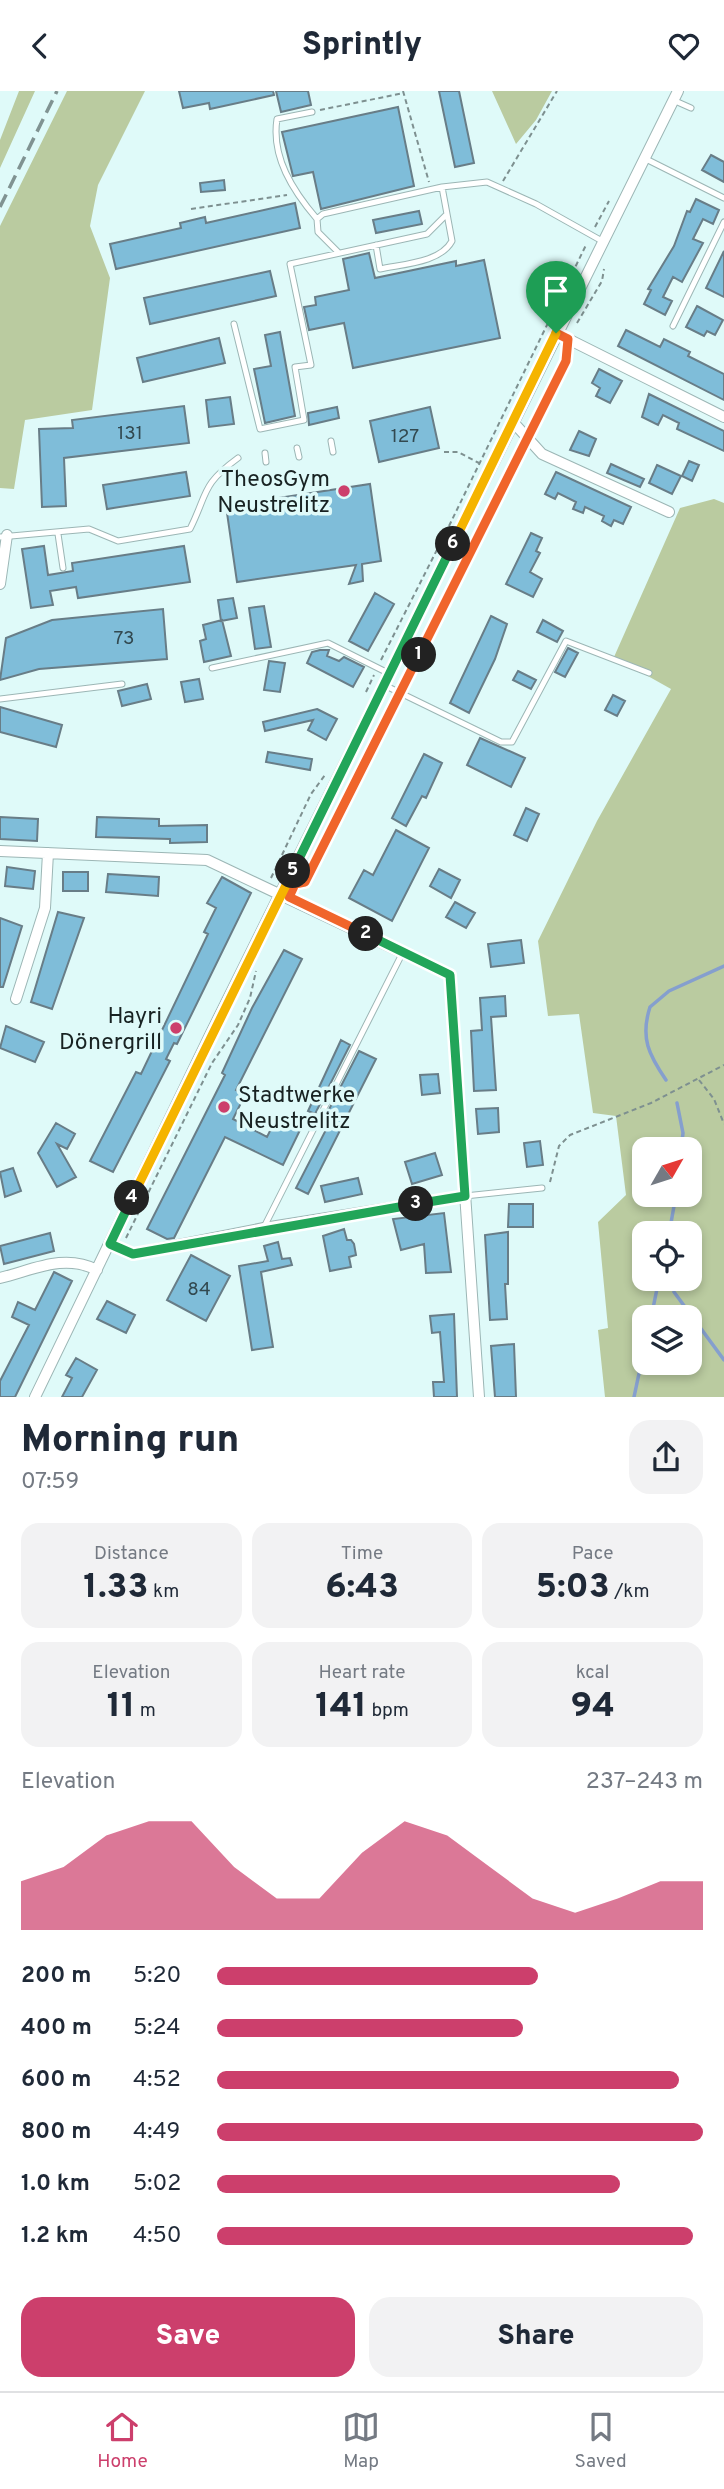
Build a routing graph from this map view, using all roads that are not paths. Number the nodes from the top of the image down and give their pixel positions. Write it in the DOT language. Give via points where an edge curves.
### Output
graph roads {
  1 [pos="676,95"];
  2 [pos="691,108"];
  3 [pos="312,112"];
  4 [pos="644,158"];
  5 [pos="442,187"];
  6 [pos="724,198"];
  7 [pos="447,214"];
  8 [pos="317,219"];
  9 [pos="724,222"];
  10 [pos="602,241"];
  11 [pos="376,245"];
  12 [pos="338,252"];
  13 [pos="234,324"];
  14 [pos="673,326"];
  15 [pos="556,333"];
  16 [pos="724,418"];
  17 [pos="513,422"];
  18 [pos="331,441"];
  19 [pos="297,448"];
  20 [pos="333,451"];
  21 [pos="265,453"];
  22 [pos="299,457"];
  23 [pos="238,458"];
  24 [pos="266,462"];
  25 [pos="668,512"];
  26 [pos="58,534"];
  27 [pos="3,536"];
  28 [pos="63,568"];
  29 [pos="0,584"];
  30 [pos="212,668"];
  31 [pos="649,673"];
  32 [pos="390,674"];
  33 [pos="122,684"];
  34 [pos="384,685"];
  35 [pos="0,699"];
  36 [pos="0,851"];
  37 [pos="48,853"];
  38 [pos="285,895"];
  39 [pos="403,952"];
  40 [pos="16,999"];
  41 [pos="542,1188"];
  42 [pos="465,1196"];
  43 [pos="264,1228"];
  44 [pos="110,1244"];
  45 [pos="97,1270"];
  46 [pos="0,1278"];
  47 [pos="35,1397"];
  48 [pos="479,1397"];
  1 -- 2 [label="lane"];
  1 -- 4 [label="street"];
  3 -- 8 [label="lane" via="276,119 275,129 285,176"];
  4 -- 6 [label="lane"];
  4 -- 10 [label="street"];
  5 -- 7 [label="lane"];
  5 -- 8 [label="lane"];
  5 -- 10 [label="lane" via="487,182"];
  7 -- 11 [label="lane" via="427,234"];
  7 -- 11 [label="lane" via="452,241 437,256 380,269"];
  8 -- 12 [label="lane" via="318,232"];
  9 -- 14 [label="lane"];
  10 -- 15 [label="street"];
  11 -- 12 [label="lane"];
  12 -- 13 [label="lane" via="290,264 311,365 295,367 304,420 260,429"];
  15 -- 16 [label="street"];
  15 -- 17 [label="street"];
  17 -- 25 [label="street" via="542,454"];
  17 -- 32 [label="street"];
  18 -- 20 [label="lane"];
  19 -- 22 [label="lane"];
  21 -- 24 [label="lane"];
  23 -- 26 [label="lane" via="216,474 200,499 190,529 118,541 89,529"];
  26 -- 27 [label="lane"];
  26 -- 28 [label="lane"];
  27 -- 29 [label="street"];
  30 -- 32 [label="lane" via="328,643"];
  31 -- 34 [label="lane" via="566,641 512,742 501,742"];
  32 -- 34 [label="street"];
  33 -- 35 [label="lane"];
  34 -- 38 [label="street"];
  36 -- 37 [label="street"];
  37 -- 38 [label="street" via="207,860"];
  37 -- 40 [label="street" via="45,908"];
  38 -- 39 [label="street"];
  38 -- 44 [label="street"];
  39 -- 42 [label="street" via="450,975"];
  39 -- 43 [label="lane"];
  41 -- 42 [label="lane"];
  42 -- 43 [label="street"];
  42 -- 48 [label="street"];
  43 -- 44 [label="street" via="133,1254"];
  44 -- 45 [label="street"];
  45 -- 46 [label="street" via="75,1260"];
  45 -- 47 [label="street"];
}
